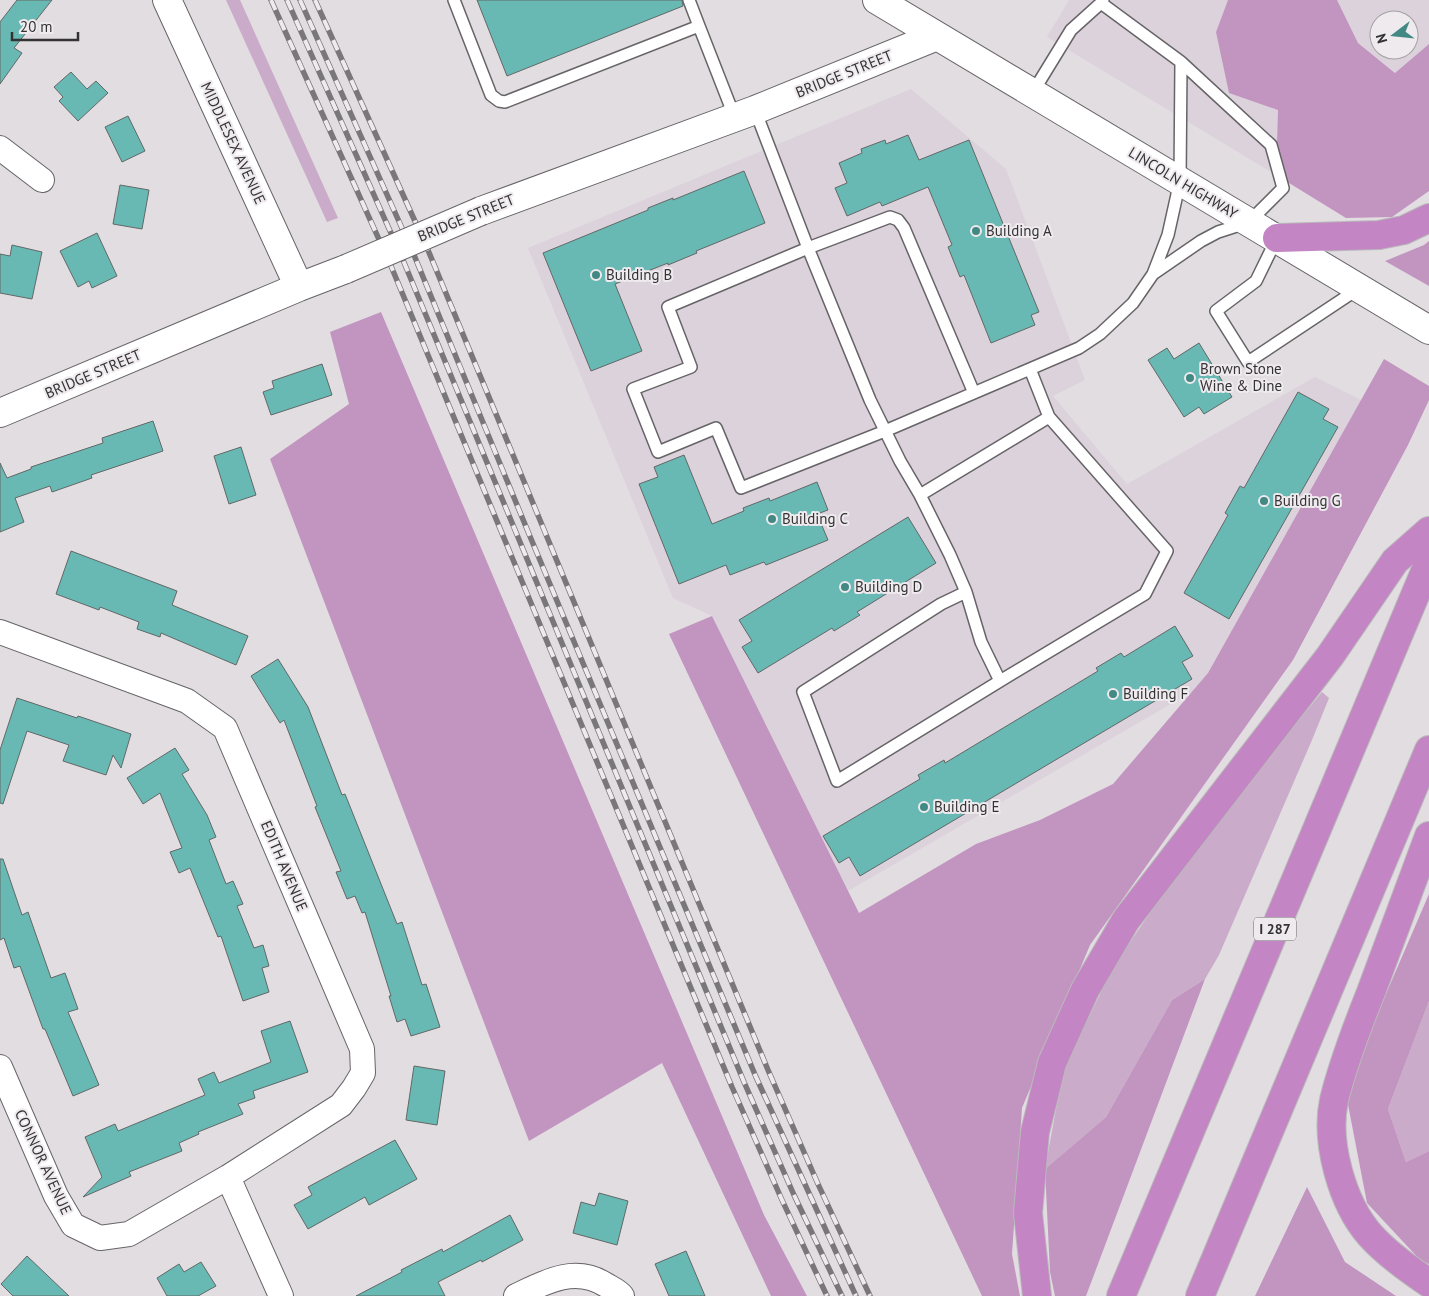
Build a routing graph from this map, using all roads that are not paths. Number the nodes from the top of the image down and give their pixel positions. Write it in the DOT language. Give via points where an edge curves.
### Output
graph roads {
  1 [pos="167,0"];
  2 [pos="454,0"];
  3 [pos="689,0"];
  4 [pos="877,0"];
  5 [pos="1102,2"];
  6 [pos="699,26"];
  7 [pos="938,36"];
  8 [pos="1181,62"];
  9 [pos="1034,92"];
  10 [pos="745,114"];
  11 [pos="0,148"];
  12 [pos="42,180"];
  13 [pos="1180,181"];
  14 [pos="1429,218"];
  15 [pos="1249,222"];
  16 [pos="1276,238"];
  17 [pos="808,248"];
  18 [pos="1153,274"];
  19 [pos="299,287"];
  20 [pos="1358,288"];
  21 [pos="1429,330"];
  22 [pos="1030,368"];
  23 [pos="974,392"];
  24 [pos="0,413"];
  25 [pos="1049,417"];
  26 [pos="885,431"];
  27 [pos="920,495"];
  28 [pos="1429,532"];
  29 [pos="1429,562"];
  30 [pos="966,592"];
  31 [pos="0,632"];
  32 [pos="1000,681"];
  33 [pos="1429,750"];
  34 [pos="1429,836"];
  35 [pos="0,1067"];
  36 [pos="228,1177"];
  37 [pos="1429,1282"];
  38 [pos="281,1296"];
  39 [pos="516,1296"];
  40 [pos="622,1296"];
  41 [pos="1037,1296"];
  42 [pos="1121,1296"];
  43 [pos="1200,1296"];
  1 -- 19 [label="street, MIDDLESEX AVENUE"];
  2 -- 6 [label="lane" via="491,95 505,102"];
  3 -- 6 [label="lane"];
  4 -- 7 [label="street, LINCOLN HIGHWAY"];
  5 -- 8 [label="lane"];
  5 -- 9 [label="lane" via="1071,30"];
  6 -- 10 [label="lane"];
  7 -- 9 [label="street, LINCOLN HIGHWAY"];
  7 -- 10 [label="street, BRIDGE STREET"];
  8 -- 13 [label="lane"];
  8 -- 15 [label="lane" via="1271,145 1283,188"];
  9 -- 13 [label="street, LINCOLN HIGHWAY"];
  10 -- 17 [label="lane"];
  10 -- 19 [label="street, BRIDGE STREET, bridge" via="481,211"];
  11 -- 12 [label="street"];
  13 -- 15 [label="street, LINCOLN HIGHWAY"];
  13 -- 18 [label="lane" via="1168,235"];
  14 -- 16 [label="highway" via="1404,230 1378,234"];
  15 -- 16 [label="street, LINCOLN HIGHWAY"];
  15 -- 18 [label="lane" via="1218,232"];
  16 -- 20 [label="street, LINCOLN HIGHWAY"];
  16 -- 20 [label="lane" via="1256,281 1216,311 1248,362"];
  17 -- 23 [label="lane" via="890,217 898,220"];
  17 -- 26 [label="lane"];
  17 -- 26 [label="lane" via="668,307 691,367 633,389 658,452 716,428 741,488"];
  18 -- 22 [label="lane" via="1132,303 1100,334 1080,348"];
  19 -- 24 [label="street, BRIDGE STREET"];
  20 -- 21 [label="street, LINCOLN HIGHWAY"];
  22 -- 23 [label="lane"];
  22 -- 25 [label="lane"];
  23 -- 26 [label="lane"];
  25 -- 27 [label="lane"];
  25 -- 32 [label="lane" via="1168,551 1145,594"];
  26 -- 27 [label="lane"];
  27 -- 30 [label="lane"];
  28 -- 41 [label="highway" via="1395,561 1330,656 1126,920 1085,990 1052,1063 1035,1132 1028,1213"];
  29 -- 42 [label="highway, I 287"];
  30 -- 32 [label="lane" via="981,642"];
  30 -- 32 [label="lane" via="941,604 803,692 838,781"];
  31 -- 36 [label="street, EDITH AVENUE" via="187,701 225,728 362,1049 363,1073 341,1105"];
  33 -- 43 [label="highway"];
  34 -- 37 [label="highway" via="1349,1049 1334,1101 1332,1136 1347,1198 1369,1234"];
  35 -- 36 [label="street, CONNOR AVENUE" via="56,1196 73,1225 100,1238 129,1234"];
  36 -- 38 [label="street"];
  39 -- 40 [label="street" via="554,1278 574,1275 597,1279"];
}
